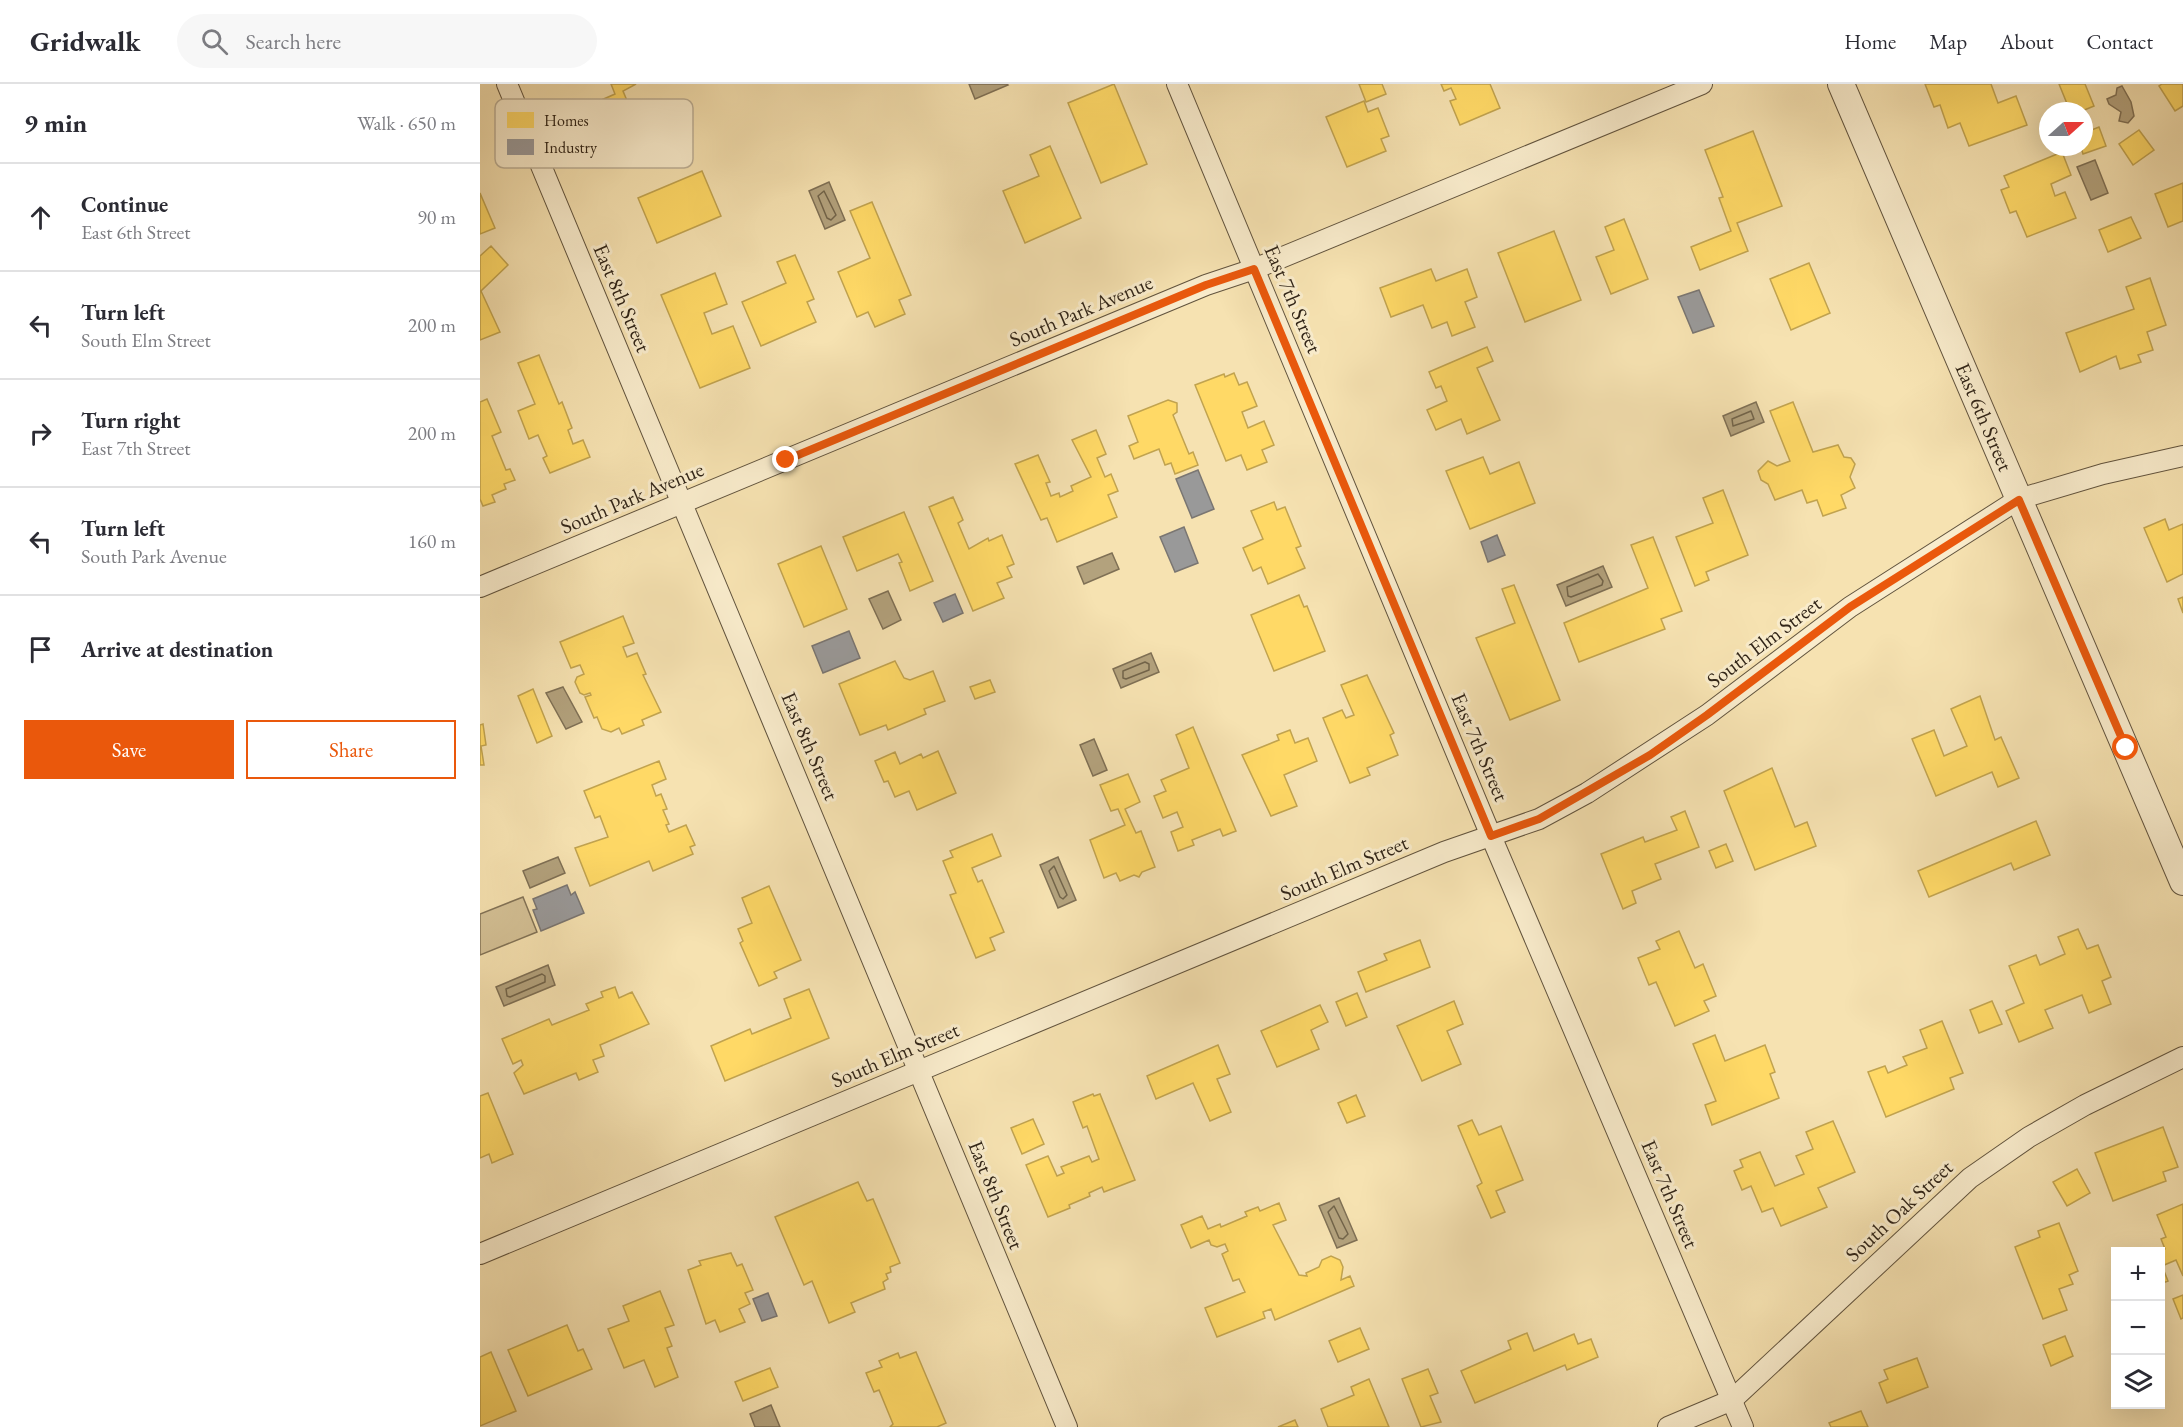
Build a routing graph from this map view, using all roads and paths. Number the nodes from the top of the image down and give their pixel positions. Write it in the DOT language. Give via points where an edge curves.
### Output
graph roads {
  1 [pos="507,84"];
  2 [pos="1177,84"];
  3 [pos="1702,84"];
  4 [pos="1841,84"];
  5 [pos="513,99"];
  6 [pos="542,168"];
  7 [pos="1254,269"];
  8 [pos="2183,456"];
  9 [pos="2019,500"];
  10 [pos="682,503"];
  11 [pos="480,587"];
  12 [pos="1491,836"];
  13 [pos="2183,882"];
  14 [pos="2183,1057"];
  15 [pos="919,1071"];
  16 [pos="480,1254"];
  17 [pos="1732,1400"];
  18 [pos="1067,1427"];
  19 [pos="1668,1427"];
  20 [pos="1743,1427"];
  1 -- 5 [label="street, East 8th Street"];
  2 -- 7 [label="street, East 7th Street"];
  3 -- 7 [label="street, South Park Avenue"];
  4 -- 9 [label="street, East 6th Street"];
  6 -- 10 [label="street, East 8th Street"];
  7 -- 10 [label="street, South Park Avenue" via="1206,285"];
  7 -- 12 [label="street, East 7th Street"];
  8 -- 9 [label="street, South Elm Street" via="2103,474"];
  9 -- 12 [label="street, South Elm Street" via="1850,607 1650,755 1539,819"];
  9 -- 13 [label="street, East 6th Street"];
  10 -- 11 [label="street, South Park Avenue"];
  10 -- 15 [label="street, East 8th Street"];
  12 -- 15 [label="street, South Elm Street" via="1444,852"];
  12 -- 17 [label="street, East 7th Street"];
  14 -- 17 [label="street, South Oak Street" via="2085,1105 1970,1178"];
  15 -- 16 [label="street, South Elm Street"];
  15 -- 18 [label="street, East 8th Street"];
  17 -- 19 [label="street, South Oak Street"];
  17 -- 20 [label="street, East 7th Street"];
}
